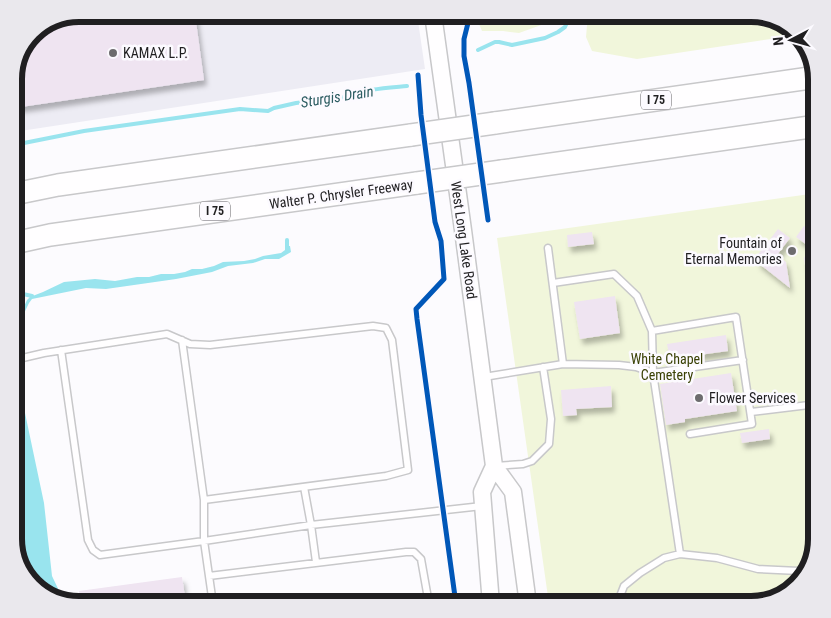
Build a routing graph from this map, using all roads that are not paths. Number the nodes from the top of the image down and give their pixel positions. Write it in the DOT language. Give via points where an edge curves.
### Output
graph roads {
  1 [pos="434,22"];
  2 [pos="808,78"];
  3 [pos="808,127"];
  4 [pos="23,192"];
  5 [pos="23,241"];
  6 [pos="548,248"];
  7 [pos="553,283"];
  8 [pos="652,331"];
  9 [pos="182,340"];
  10 [pos="61,350"];
  11 [pos="23,358"];
  12 [pos="743,360"];
  13 [pos="563,364"];
  14 [pos="543,367"];
  15 [pos="653,373"];
  16 [pos="483,378"];
  17 [pos="808,405"];
  18 [pos="751,412"];
  19 [pos="690,434"];
  20 [pos="494,466"];
  21 [pos="304,487"];
  22 [pos="204,500"];
  23 [pos="483,506"];
  24 [pos="311,525"];
  25 [pos="204,541"];
  26 [pos="680,554"];
  27 [pos="316,562"];
  28 [pos="798,571"];
  29 [pos="209,576"];
  30 [pos="212,596"];
  31 [pos="428,596"];
  32 [pos="490,596"];
  33 [pos="527,596"];
  34 [pos="620,596"];
  1 -- 16 [label="main road, West Long Lake Road"];
  2 -- 4 [label="highway, I 75, bridge"];
  3 -- 5 [label="highway, Walter P. Chrysler Freeway / I 75, bridge"];
  6 -- 7 [label="lane"];
  7 -- 8 [label="lane" via="614,274 637,296"];
  7 -- 13 [label="lane"];
  8 -- 12 [label="lane" via="736,317"];
  8 -- 15 [label="lane"];
  9 -- 10 [label="lane" via="167,334"];
  9 -- 21 [label="lane" via="210,346 373,326 386,328 392,340 408,470"];
  9 -- 22 [label="lane"];
  10 -- 11 [label="lane"];
  10 -- 25 [label="lane" via="88,540 93,550 100,555"];
  12 -- 15 [label="lane"];
  12 -- 18 [label="lane"];
  13 -- 14 [label="lane"];
  13 -- 15 [label="lane" via="619,365"];
  14 -- 16 [label="lane"];
  14 -- 20 [label="lane" via="551,419 549,444 532,461"];
  15 -- 26 [label="lane"];
  16 -- 20 [label="main road, West Long Lake Road"];
  17 -- 18 [label="lane"];
  18 -- 19 [label="lane" via="752,424"];
  20 -- 23 [label="main road" via="482,492"];
  20 -- 33 [label="main road, West Long Lake Road" via="513,492"];
  21 -- 22 [label="lane"];
  21 -- 24 [label="lane"];
  22 -- 25 [label="lane"];
  23 -- 24 [label="lane"];
  23 -- 32 [label="main road"];
  24 -- 25 [label="lane"];
  24 -- 27 [label="lane"];
  25 -- 29 [label="lane"];
  26 -- 28 [label="lane" via="717,558 758,569"];
  26 -- 34 [label="lane" via="664,558 640,573 624,586"];
  27 -- 29 [label="lane"];
  27 -- 31 [label="lane" via="414,552 421,558"];
  29 -- 30 [label="lane"];
}
